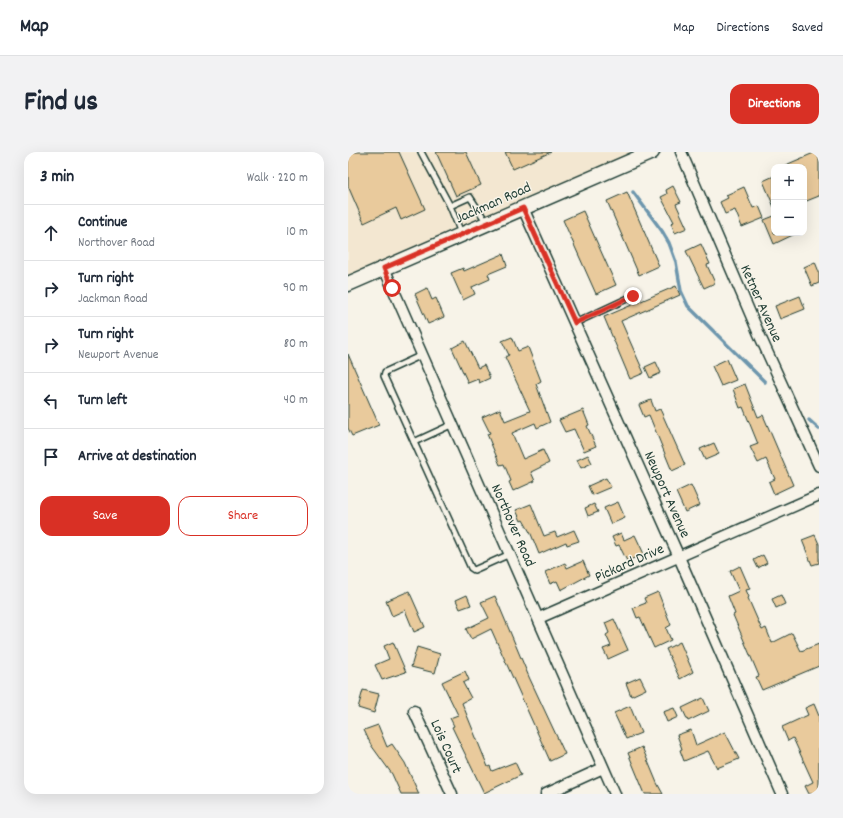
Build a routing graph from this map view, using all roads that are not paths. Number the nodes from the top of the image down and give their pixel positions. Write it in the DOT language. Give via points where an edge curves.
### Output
graph roads {
  1 [pos="421,152"];
  2 [pos="652,152"];
  3 [pos="681,152"];
  4 [pos="450,206"];
  5 [pos="523,208"];
  6 [pos="487,223"];
  7 [pos="462,234"];
  8 [pos="384,268"];
  9 [pos="348,284"];
  10 [pos="633,296"];
  11 [pos="575,323"];
  12 [pos="422,355"];
  13 [pos="453,424"];
  14 [pos="414,442"];
  15 [pos="819,466"];
  16 [pos="819,495"];
  17 [pos="510,554"];
  18 [pos="679,557"];
  19 [pos="539,618"];
  20 [pos="414,711"];
  21 [pos="603,768"];
  22 [pos="452,794"];
  23 [pos="546,794"];
  24 [pos="615,794"];
  25 [pos="782,794"];
  1 -- 4 [label="lane"];
  2 -- 5 [label="main road, Jackman Road"];
  3 -- 15 [label="street, Ketner Avenue"];
  4 -- 6 [label="lane" via="470,197"];
  4 -- 7 [label="lane"];
  5 -- 6 [label="main road, Jackman Road"];
  5 -- 11 [label="street, Newport Avenue"];
  6 -- 7 [label="main road, Jackman Road"];
  7 -- 8 [label="main road, Jackman Road"];
  8 -- 9 [label="main road, Jackman Road"];
  8 -- 12 [label="street, Northover Road"];
  10 -- 11 [label="lane"];
  11 -- 18 [label="street, Newport Avenue"];
  12 -- 13 [label="street, Northover Road"];
  12 -- 14 [label="lane" via="386,372 384,376"];
  13 -- 14 [label="lane"];
  13 -- 17 [label="street, Northover Road"];
  14 -- 17 [label="lane" via="471,568 474,570"];
  16 -- 18 [label="street, Pickard Drive"];
  17 -- 19 [label="street, Northover Road"];
  18 -- 19 [label="street, Pickard Drive"];
  18 -- 25 [label="street, Newport Avenue"];
  19 -- 21 [label="street, Northover Road"];
  20 -- 22 [label="street, Lois Court"];
  21 -- 23 [label="street"];
  21 -- 24 [label="street, Northover Road"];
}
